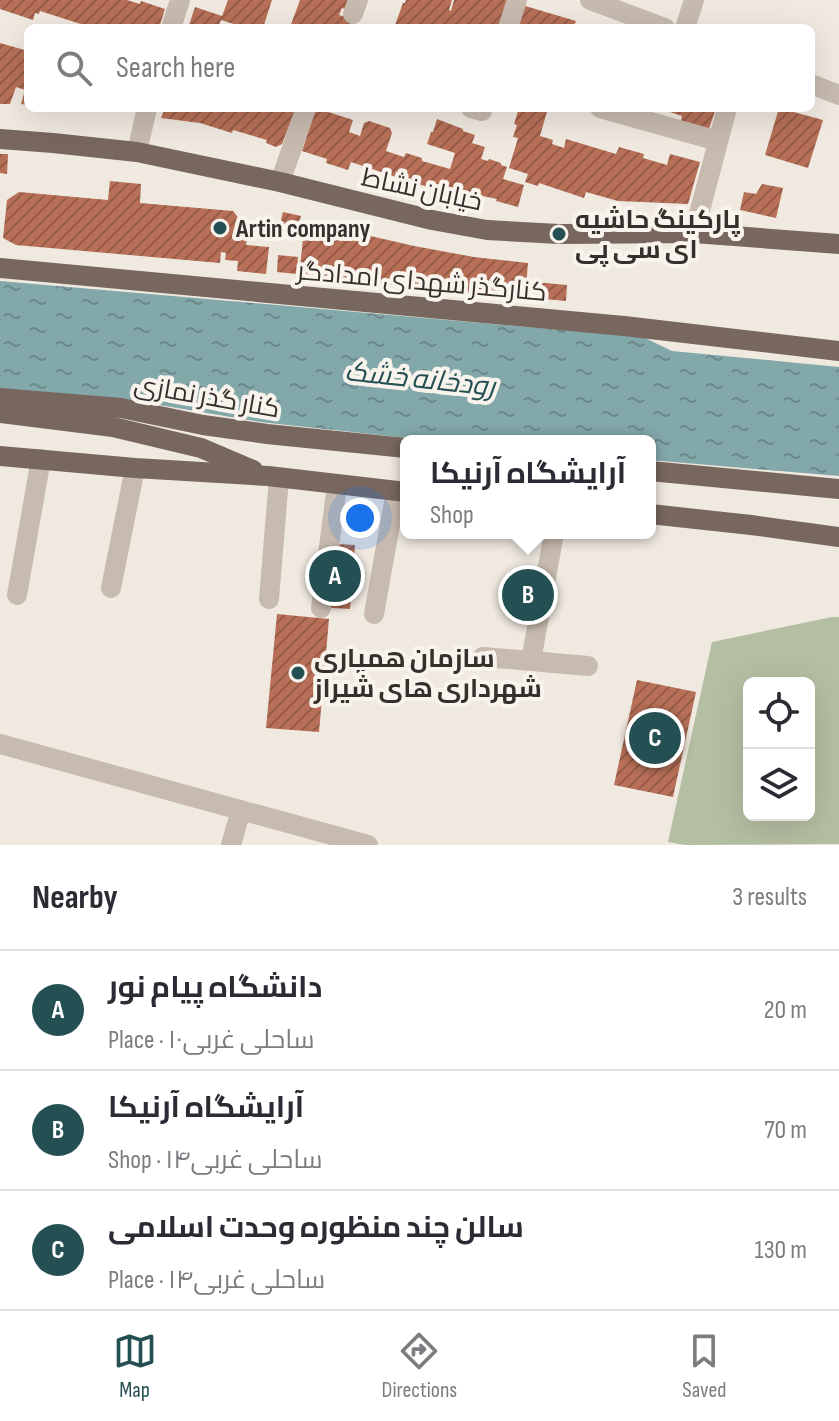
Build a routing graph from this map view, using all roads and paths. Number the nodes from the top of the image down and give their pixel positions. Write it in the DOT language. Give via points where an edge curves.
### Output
graph roads {
  1 [pos="180,0"];
  2 [pos="517,0"];
  3 [pos="590,0"];
  4 [pos="694,0"];
  5 [pos="172,24"];
  6 [pos="509,24"];
  7 [pos="654,24"];
  8 [pos="686,24"];
  9 [pos="815,86"];
  10 [pos="839,95"];
  11 [pos="146,112"];
  12 [pos="305,112"];
  13 [pos="614,112"];
  14 [pos="726,112"];
  15 [pos="0,139"];
  16 [pos="718,141"];
  17 [pos="137,152"];
  18 [pos="280,182"];
  19 [pos="694,233"];
  20 [pos="839,244"];
  21 [pos="0,268"];
  22 [pos="839,351"];
  23 [pos="0,398"];
  24 [pos="0,413"];
  25 [pos="400,447"];
  26 [pos="0,456"];
  27 [pos="41,459"];
  28 [pos="135,468"];
  29 [pos="656,472"];
  30 [pos="274,477"];
  31 [pos="337,485"];
  32 [pos="839,489"];
  33 [pos="400,491"];
  34 [pos="400,496"];
  35 [pos="656,515"];
  36 [pos="839,537"];
  37 [pos="553,539"];
  38 [pos="111,588"];
  39 [pos="17,595"];
  40 [pos="269,599"];
  41 [pos="321,608"];
  42 [pos="374,614"];
  43 [pos="483,657"];
  44 [pos="531,661"];
  45 [pos="588,666"];
  46 [pos="0,744"];
  47 [pos="241,810"];
  48 [pos="303,836"];
  49 [pos="231,845"];
  50 [pos="368,845"];
  1 -- 5 [label="street"];
  2 -- 6 [label="street"];
  3 -- 7 [label="street"];
  4 -- 8 [label="street"];
  9 -- 10 [label="street"];
  11 -- 17 [label="street"];
  12 -- 18 [label="street"];
  13 -- 16 [label="street"];
  14 -- 16 [label="street"];
  15 -- 17 [label="main road, خیابان نشاط"];
  16 -- 19 [label="street"];
  17 -- 18 [label="main road, خیابان نشاط"];
  18 -- 19 [label="main road, خیابان نشاط" via="487,230"];
  19 -- 20 [label="main road, خیابان نشاط"];
  21 -- 22 [label="main road, کنارگذر شهدای امدادگر" via="608,324"];
  23 -- 25 [label="main road, کنار گذر نمازی" via="121,408 203,425"];
  24 -- 30 [label="main road" via="113,427 201,448"];
  26 -- 27 [label="main road"];
  27 -- 28 [label="main road"];
  27 -- 39 [label="street"];
  28 -- 30 [label="main road"];
  28 -- 38 [label="street"];
  29 -- 32 [label="main road"];
  30 -- 31 [label="main road"];
  30 -- 40 [label="street"];
  31 -- 33 [label="main road"];
  31 -- 41 [label="street"];
  34 -- 42 [label="street"];
  35 -- 36 [label="main road"];
  37 -- 44 [label="street"];
  43 -- 44 [label="street"];
  44 -- 45 [label="street"];
  46 -- 47 [label="street"];
  47 -- 48 [label="street"];
  47 -- 49 [label="street"];
  48 -- 50 [label="street"];
}
